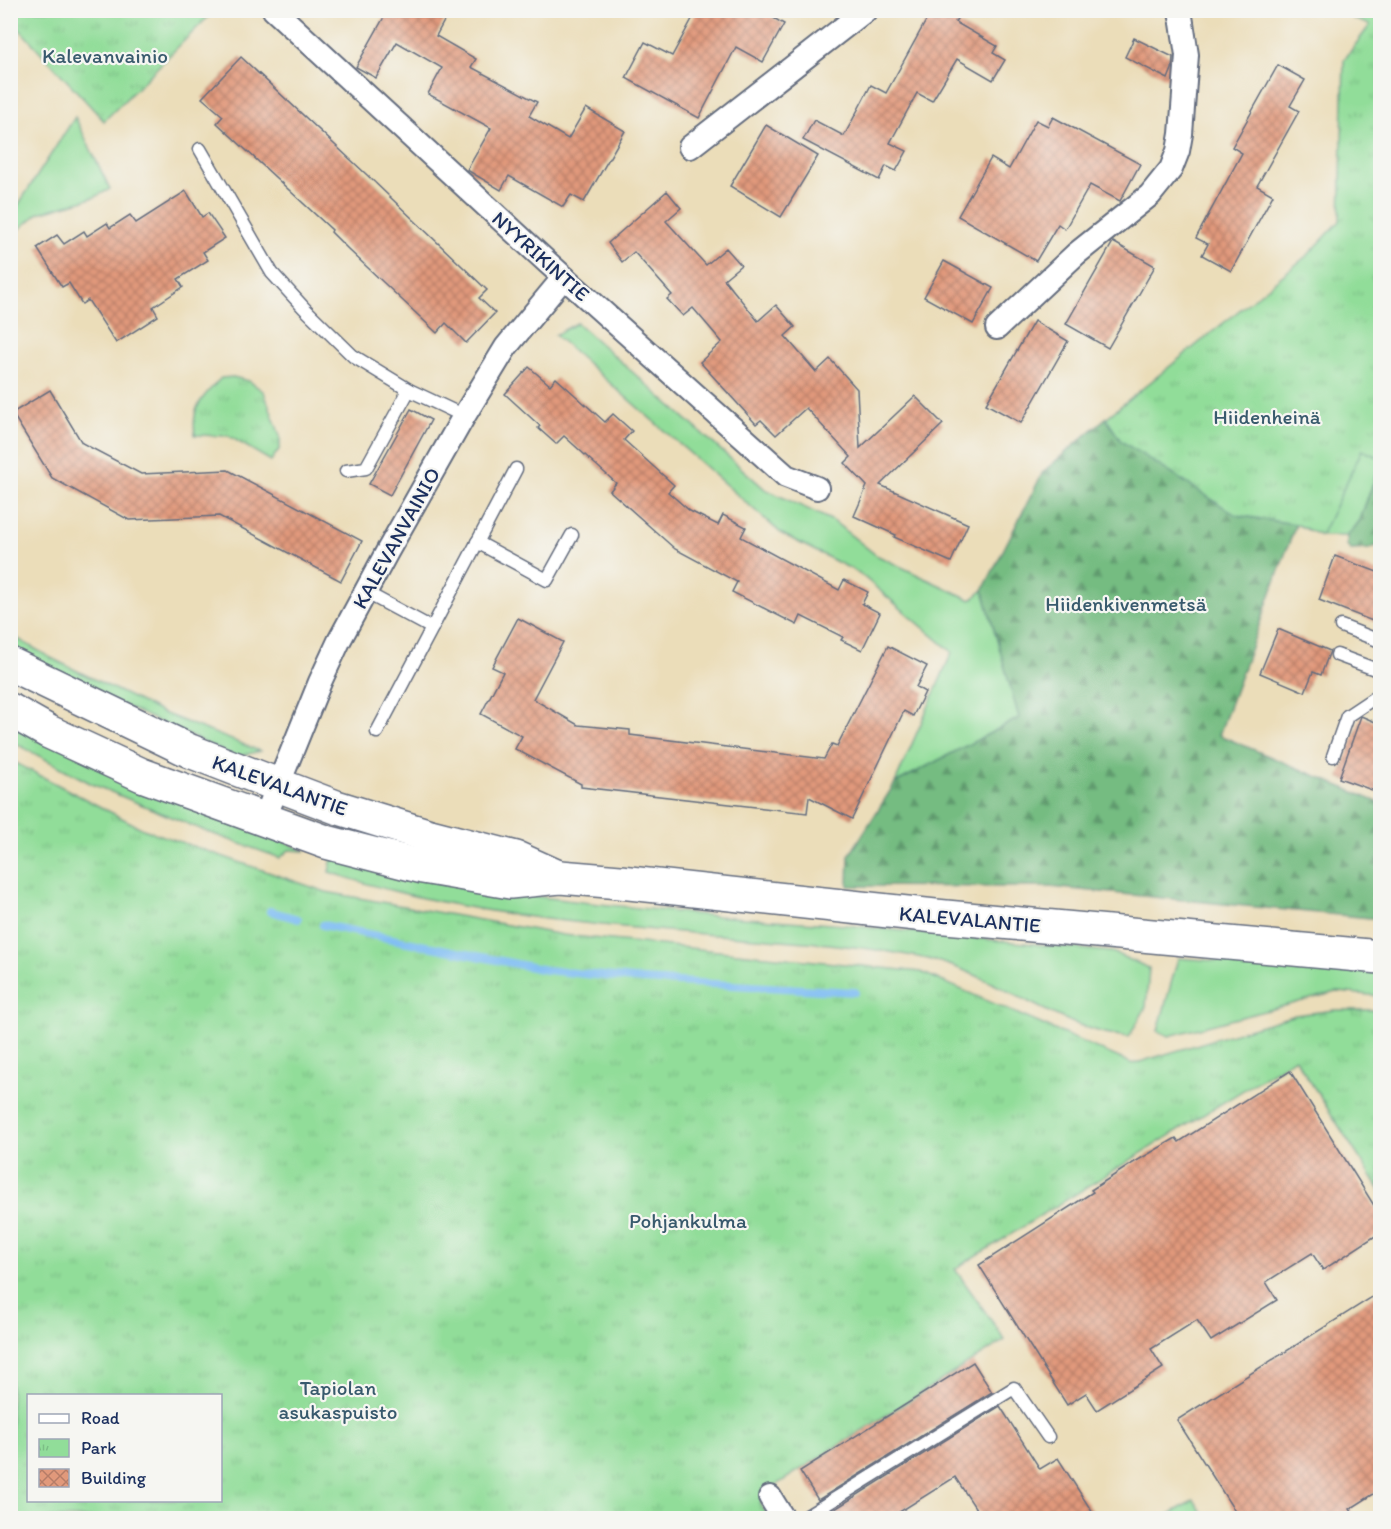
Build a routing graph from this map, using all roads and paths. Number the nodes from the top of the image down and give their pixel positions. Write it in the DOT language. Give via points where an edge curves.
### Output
graph roads {
  1 [pos="274,10"];
  2 [pos="866,10"];
  3 [pos="1180,10"];
  4 [pos="690,147"];
  5 [pos="200,149"];
  6 [pos="564,278"];
  7 [pos="997,328"];
  8 [pos="409,390"];
  9 [pos="464,416"];
  10 [pos="516,469"];
  11 [pos="346,471"];
  12 [pos="817,488"];
  13 [pos="572,535"];
  14 [pos="477,542"];
  15 [pos="365,592"];
  16 [pos="1341,626"];
  17 [pos="432,628"];
  18 [pos="1380,641"];
  19 [pos="1337,655"];
  20 [pos="10,664"];
  21 [pos="1380,671"];
  22 [pos="1380,694"];
  23 [pos="10,710"];
  24 [pos="377,732"];
  25 [pos="1333,756"];
  26 [pos="278,785"];
  27 [pos="264,820"];
  28 [pos="560,878"];
  29 [pos="1380,957"];
  30 [pos="1048,1437"];
  31 [pos="770,1497"];
  32 [pos="783,1518"];
  33 [pos="804,1518"];
  1 -- 6 [label="street, NYYRIKINTIE"];
  2 -- 4 [label="street"];
  3 -- 7 [label="street" via="1187,55 1178,151 1171,169 1150,195 1076,254"];
  5 -- 8 [label="lane" via="272,273 353,356"];
  6 -- 9 [label="street, KALEVANVAINIO" via="506,347"];
  6 -- 12 [label="street, NYYRIKINTIE" via="786,476"];
  8 -- 9 [label="lane"];
  8 -- 11 [label="lane" via="366,468"];
  9 -- 15 [label="street, KALEVANVAINIO"];
  10 -- 14 [label="lane"];
  13 -- 14 [label="lane" via="547,580"];
  14 -- 17 [label="lane"];
  15 -- 17 [label="lane"];
  15 -- 26 [label="street, KALEVANVAINIO" via="320,682"];
  16 -- 18 [label="lane"];
  17 -- 24 [label="lane"];
  19 -- 21 [label="lane"];
  20 -- 26 [label="main road, KALEVALANTIE" via="190,751"];
  22 -- 25 [label="lane" via="1347,716"];
  23 -- 27 [label="main road, KALEVALANTIE" via="142,775"];
  26 -- 27 [label="street, KALEVANVAINIO"];
  26 -- 28 [label="main road, KALEVALANTIE" via="430,836 516,858"];
  27 -- 28 [label="main road, KALEVALANTIE" via="326,842 423,867 510,882"];
  28 -- 29 [label="main road, KALEVALANTIE"];
  30 -- 33 [label="lane" via="1014,1388"];
  31 -- 32 [label="street"];
}
